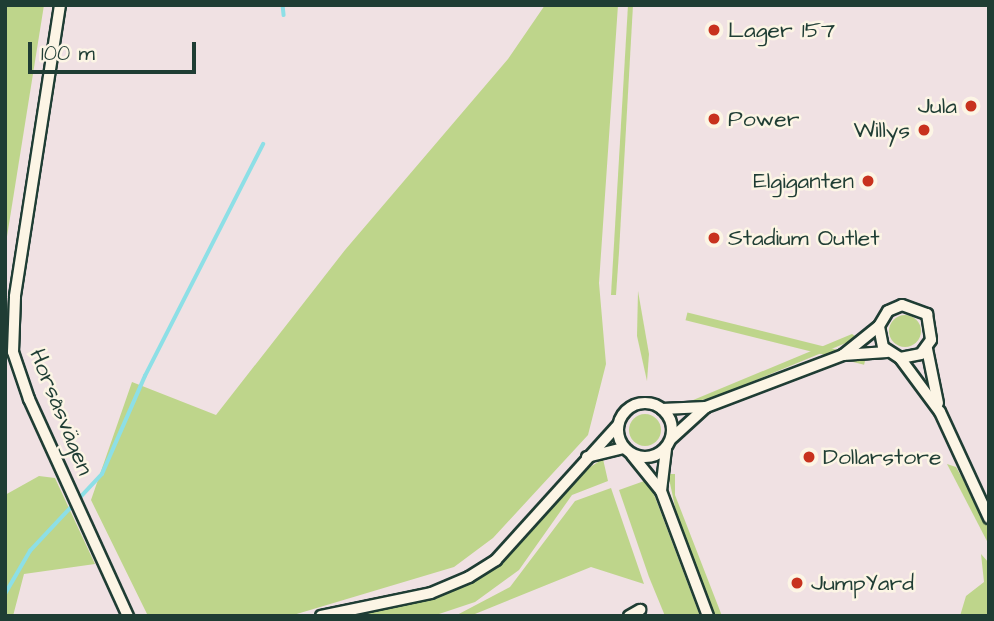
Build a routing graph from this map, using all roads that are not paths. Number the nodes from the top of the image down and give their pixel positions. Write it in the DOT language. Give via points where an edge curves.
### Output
graph roads {
  1 [pos="60,5"];
  2 [pos="879,326"];
  3 [pos="927,349"];
  4 [pos="887,352"];
  5 [pos="844,355"];
  6 [pos="900,358"];
  7 [pos="706,407"];
  8 [pos="662,409"];
  9 [pos="940,412"];
  10 [pos="618,425"];
  11 [pos="668,444"];
  12 [pos="628,451"];
  13 [pos="587,457"];
  14 [pos="661,491"];
  15 [pos="989,518"];
  16 [pos="640,610"];
  17 [pos="128,616"];
  18 [pos="321,616"];
  19 [pos="629,616"];
  20 [pos="708,616"];
  1 -- 17 [label="street, Horsåsvägen" via="15,297 13,352 29,399"];
  2 -- 3 [label="street" via="894,307 919,308 931,322"];
  2 -- 4 [label="street"];
  2 -- 5 [label="street"];
  3 -- 6 [label="street"];
  3 -- 9 [label="street"];
  4 -- 5 [label="street"];
  4 -- 6 [label="street"];
  5 -- 7 [label="street"];
  6 -- 9 [label="street"];
  7 -- 8 [label="street"];
  7 -- 11 [label="street"];
  8 -- 10 [label="street" via="639,403 625,411"];
  8 -- 11 [label="street" via="671,422"];
  9 -- 15 [label="street"];
  10 -- 12 [label="street"];
  10 -- 13 [label="street"];
  11 -- 12 [label="street" via="649,458"];
  11 -- 14 [label="street"];
  12 -- 13 [label="street"];
  12 -- 14 [label="street"];
  13 -- 18 [label="street" via="496,560 469,577 431,593"];
  14 -- 20 [label="street"];
  16 -- 19 [label="street"];
}
